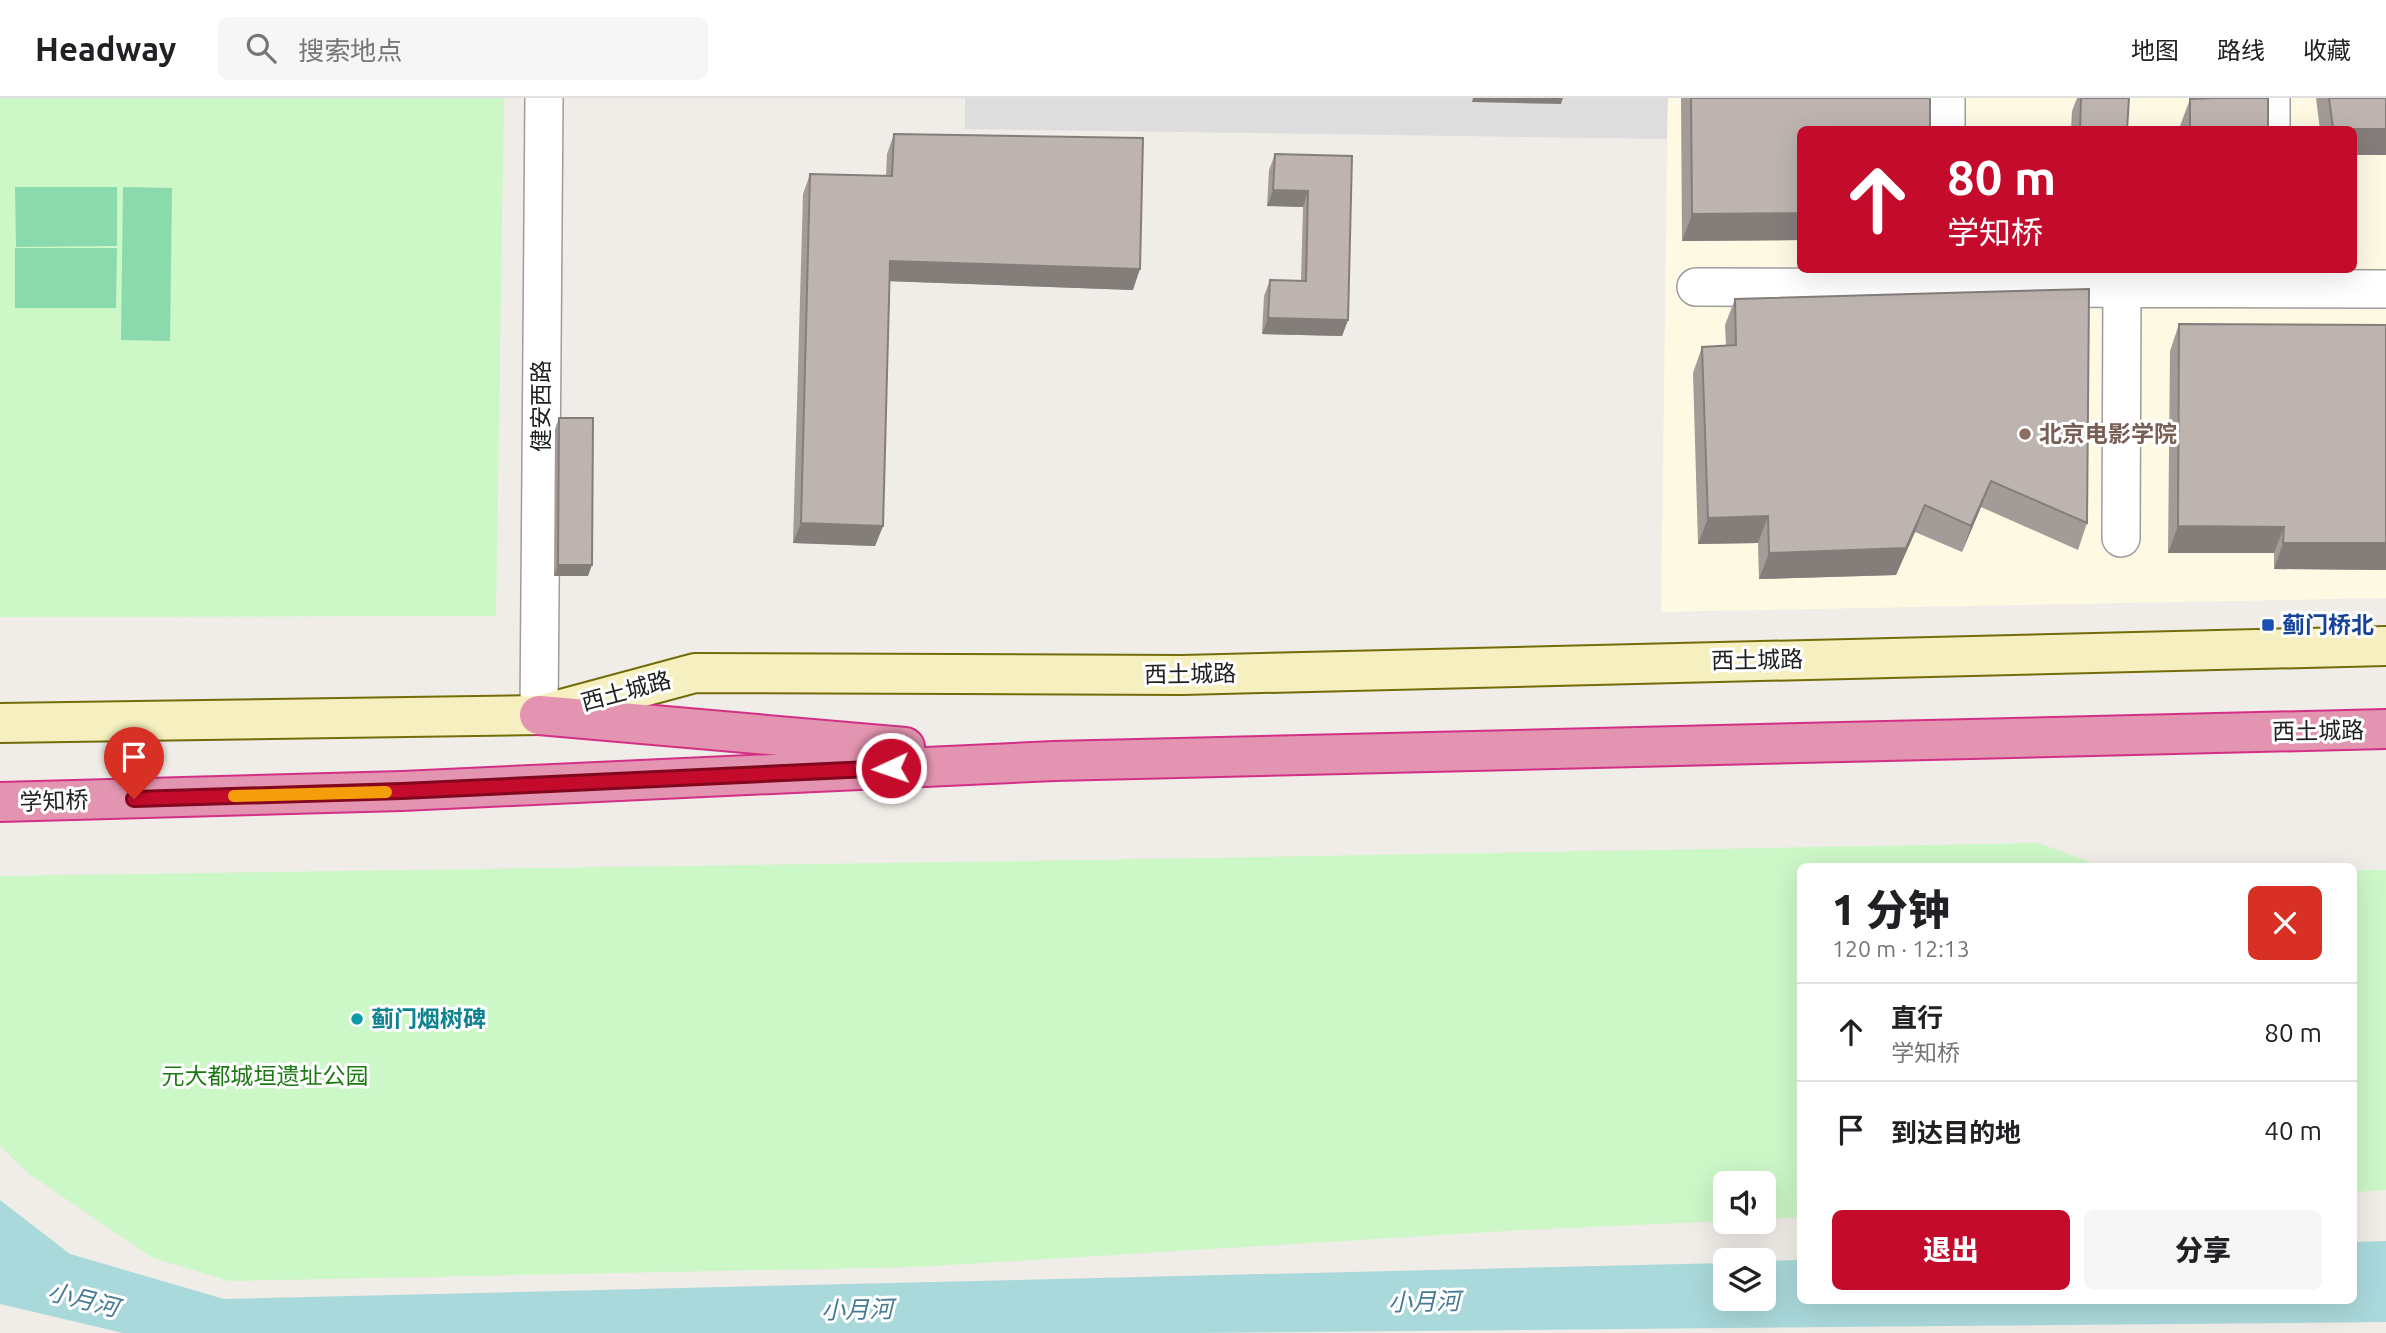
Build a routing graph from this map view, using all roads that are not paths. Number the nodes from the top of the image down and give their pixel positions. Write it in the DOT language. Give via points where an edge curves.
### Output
graph roads {
  1 [pos="544,98"];
  2 [pos="1946,98"];
  3 [pos="2271,98"];
  4 [pos="1946,126"];
  5 [pos="2271,126"];
  6 [pos="1946,279"];
  7 [pos="2274,279"];
  8 [pos="1696,287"];
  9 [pos="2122,289"];
  10 [pos="2386,289"];
  11 [pos="2121,538"];
  12 [pos="2386,646"];
  13 [pos="539,715"];
  14 [pos="0,723"];
  15 [pos="2386,729"];
  16 [pos="1054,761"];
  17 [pos="402,791"];
  18 [pos="0,802"];
  1 -- 13 [label="street, 健安西路"];
  2 -- 4 [label="street"];
  3 -- 5 [label="street"];
  6 -- 8 [label="street"];
  6 -- 9 [label="street"];
  7 -- 9 [label="street"];
  7 -- 10 [label="street"];
  9 -- 11 [label="street"];
  12 -- 13 [label="street, 西土城路" via="1182,675 695,673"];
  13 -- 14 [label="street, 西土城路"];
  13 -- 16 [label="highway"];
  15 -- 16 [label="highway, 西土城路"];
  16 -- 17 [label="highway, 西土城路"];
  17 -- 18 [label="highway, 学知桥"];
}
